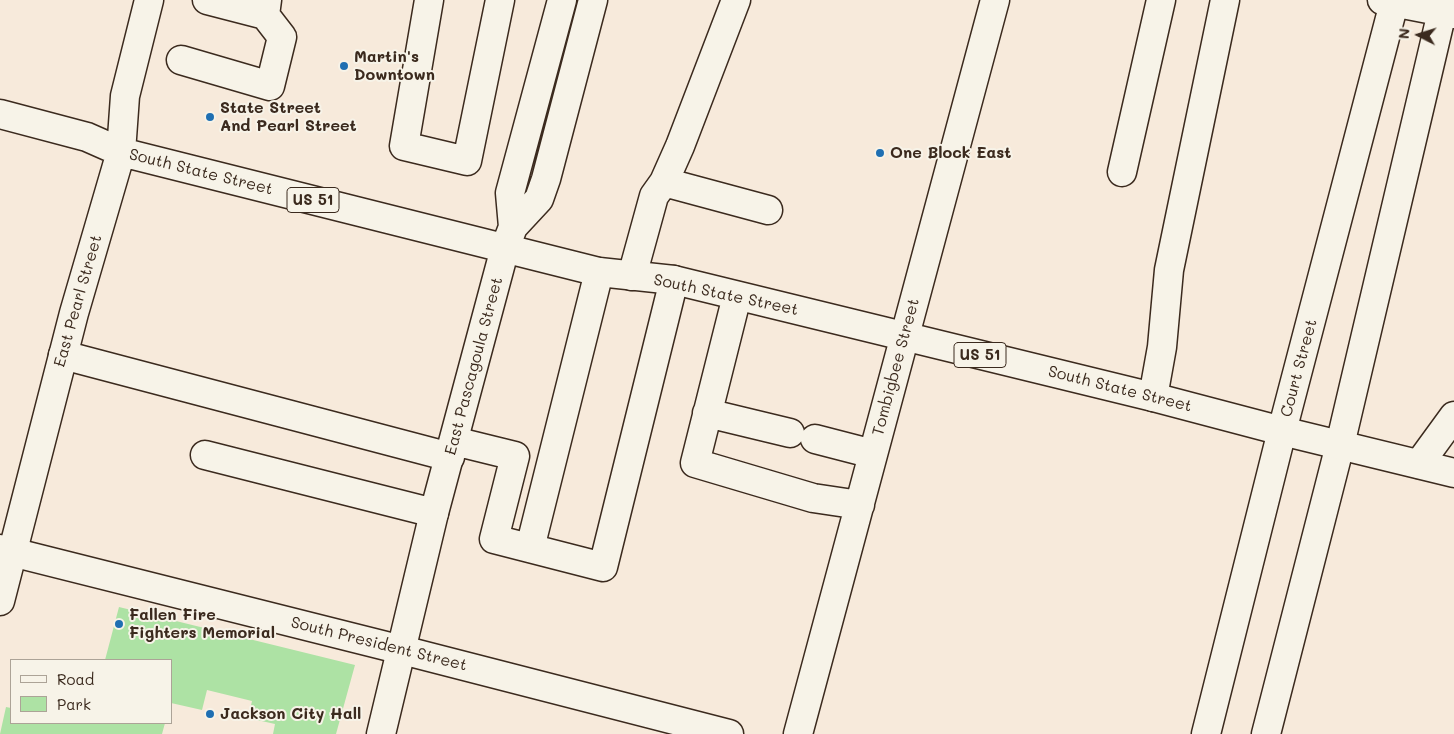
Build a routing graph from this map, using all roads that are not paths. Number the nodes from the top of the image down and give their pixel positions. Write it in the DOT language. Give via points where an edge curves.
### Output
graph roads {
  1 [pos="149,0"];
  2 [pos="207,0"];
  3 [pos="430,0"];
  4 [pos="500,0"];
  5 [pos="562,0"];
  6 [pos="593,0"];
  7 [pos="736,0"];
  8 [pos="995,0"];
  9 [pos="1162,0"];
  10 [pos="1225,0"];
  11 [pos="1388,1"];
  12 [pos="266,8"];
  13 [pos="1448,13"];
  14 [pos="181,60"];
  15 [pos="0,114"];
  16 [pos="121,152"];
  17 [pos="1122,172"];
  18 [pos="664,182"];
  19 [pos="768,210"];
  20 [pos="509,238"];
  21 [pos="599,272"];
  22 [pos="632,276"];
  23 [pos="674,280"];
  24 [pos="737,296"];
  25 [pos="904,337"];
  26 [pos="63,355"];
  27 [pos="1153,397"];
  28 [pos="707,413"];
  29 [pos="1454,416"];
  30 [pos="1282,432"];
  31 [pos="1340,445"];
  32 [pos="452,449"];
  33 [pos="873,454"];
  34 [pos="205,455"];
  35 [pos="1419,464"];
  36 [pos="1454,473"];
  37 [pos="860,505"];
  38 [pos="434,513"];
  39 [pos="530,548"];
  40 [pos="6,550"];
  41 [pos="0,601"];
  42 [pos="402,650"];
  43 [pos="381,734"];
  44 [pos="729,734"];
  45 [pos="798,734"];
  46 [pos="1206,734"];
  47 [pos="1266,734"];
  1 -- 16 [label="main road, East Pearl Street" via="125,96"];
  2 -- 12 [label="main road"];
  3 -- 4 [label="main road" via="404,146 467,161"];
  5 -- 20 [label="main road, East Pascagoula Street" via="510,193"];
  6 -- 20 [label="main road" via="539,199"];
  7 -- 18 [label="main road"];
  8 -- 25 [label="main road, Tombigbee Street"];
  9 -- 17 [label="main road"];
  10 -- 27 [label="main road" via="1169,270 1162,347"];
  11 -- 13 [label="main road"];
  11 -- 30 [label="main road, Court Street"];
  12 -- 14 [label="main road" via="282,37 270,86"];
  13 -- 31 [label="main road"];
  15 -- 16 [label="main road, South State Street / US 51" via="87,137"];
  16 -- 20 [label="main road, South State Street / US 51"];
  16 -- 26 [label="main road, East Pearl Street"];
  18 -- 19 [label="main road"];
  18 -- 22 [label="main road" via="654,196"];
  20 -- 21 [label="main road, South State Street / US 51"];
  20 -- 32 [label="main road, East Pascagoula Street"];
  21 -- 22 [label="main road, South State Street / US 51"];
  21 -- 39 [label="main road"];
  22 -- 23 [label="main road, South State Street / US 51"];
  23 -- 24 [label="main road, South State Street / US 51"];
  23 -- 39 [label="main road" via="603,567"];
  24 -- 25 [label="main road, South State Street / US 51"];
  24 -- 28 [label="main road"];
  25 -- 27 [label="main road, South State Street / US 51"];
  25 -- 33 [label="main road, Tombigbee Street"];
  26 -- 32 [label="main road"];
  26 -- 40 [label="main road, East Pearl Street"];
  27 -- 30 [label="main road, South State Street / US 51"];
  28 -- 33 [label="main road"];
  28 -- 37 [label="main road" via="695,463 813,498"];
  29 -- 35 [label="main road"];
  30 -- 31 [label="main road, South State Street / US 51"];
  30 -- 46 [label="main road, Court Street"];
  31 -- 35 [label="main road, South State Street / US 51"];
  31 -- 47 [label="main road"];
  32 -- 38 [label="main road, East Pascagoula Street"];
  32 -- 39 [label="main road" via="515,456 494,538"];
  33 -- 37 [label="main road, Tombigbee Street"];
  34 -- 38 [label="main road"];
  35 -- 36 [label="main road, South State Street / US 51"];
  37 -- 45 [label="main road, Tombigbee Street"];
  38 -- 42 [label="main road, East Pascagoula Street"];
  40 -- 41 [label="main road, East Pearl Street"];
  40 -- 42 [label="main road, South President Street"];
  42 -- 43 [label="main road, East Pascagoula Street"];
  42 -- 44 [label="main road, South President Street"];
}
